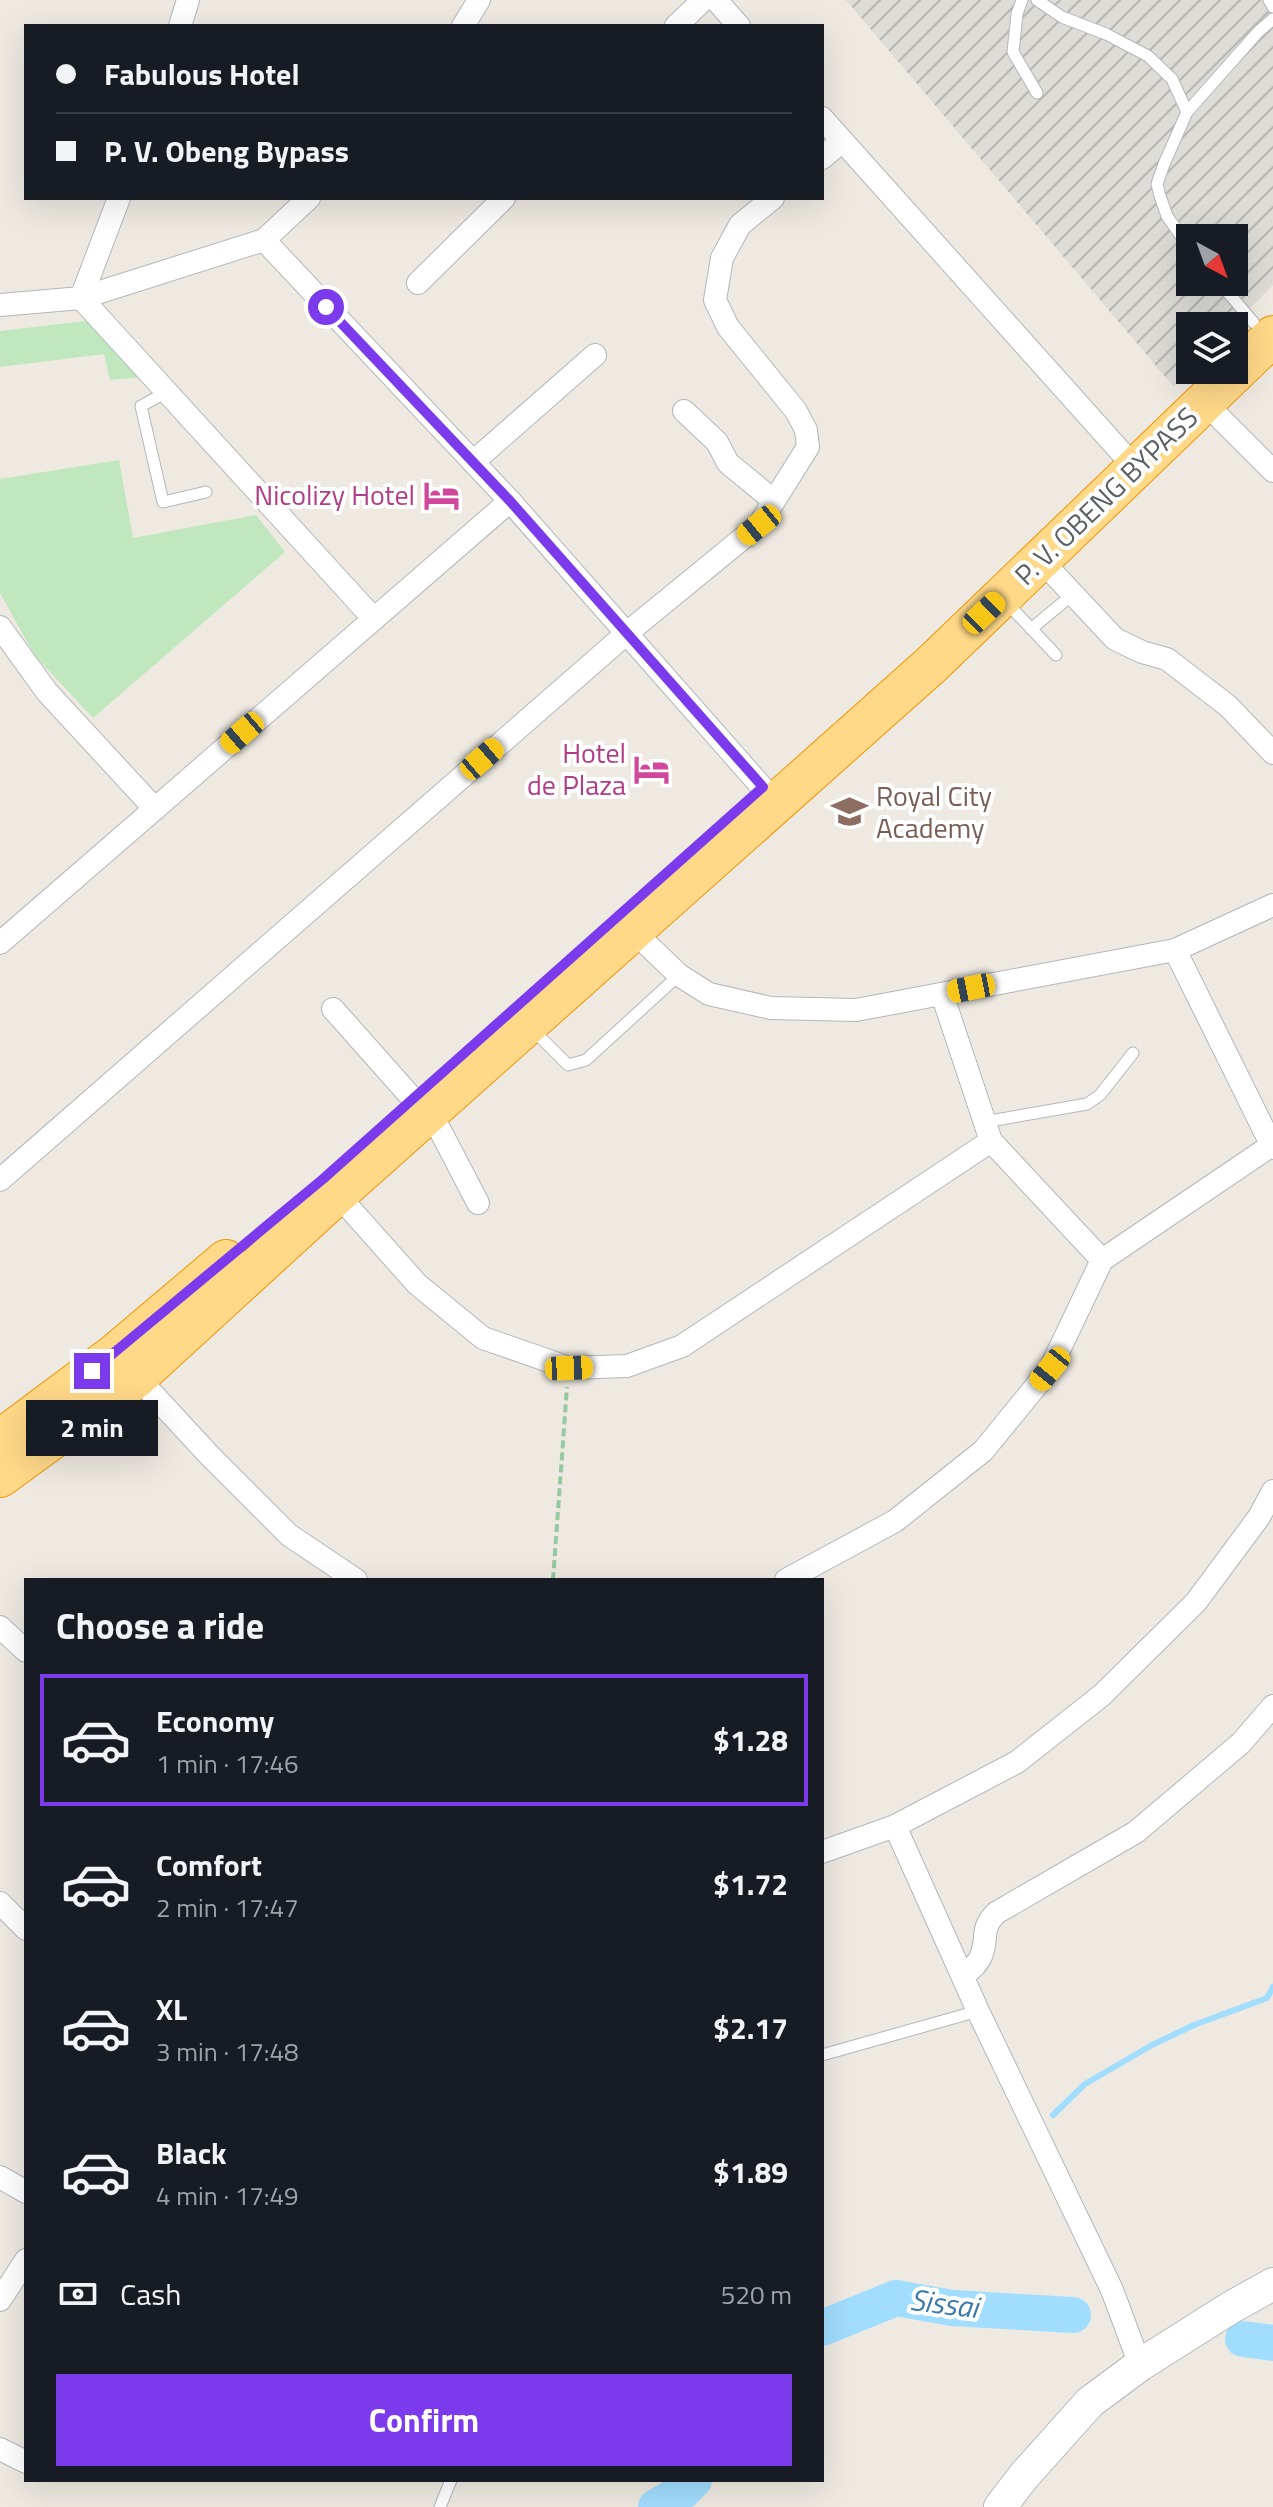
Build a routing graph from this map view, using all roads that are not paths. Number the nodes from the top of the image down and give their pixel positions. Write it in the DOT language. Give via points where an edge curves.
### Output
graph roads {
  1 [pos="188,0"];
  2 [pos="479,0"];
  3 [pos="703,0"];
  4 [pos="716,0"];
  5 [pos="1022,0"];
  6 [pos="1037,0"];
  7 [pos="1269,0"];
  8 [pos="1273,7"];
  9 [pos="1273,19"];
  10 [pos="181,24"];
  11 [pos="464,24"];
  12 [pos="678,24"];
  13 [pos="737,24"];
  14 [pos="1037,93"];
  15 [pos="1187,112"];
  16 [pos="824,120"];
  17 [pos="842,141"];
  18 [pos="824,156"];
  19 [pos="118,200"];
  20 [pos="307,200"];
  21 [pos="502,200"];
  22 [pos="771,200"];
  23 [pos="1176,229"];
  24 [pos="264,240"];
  25 [pos="418,283"];
  26 [pos="1231,296"];
  27 [pos="81,298"];
  28 [pos="0,305"];
  29 [pos="1259,327"];
  30 [pos="595,355"];
  31 [pos="1205,386"];
  32 [pos="167,392"];
  33 [pos="684,411"];
  34 [pos="1121,452"];
  35 [pos="473,462"];
  36 [pos="1273,471"];
  37 [pos="206,492"];
  38 [pos="773,500"];
  39 [pos="510,501"];
  40 [pos="1040,559"];
  41 [pos="1073,594"];
  42 [pos="1001,596"];
  43 [pos="374,619"];
  44 [pos="0,627"];
  45 [pos="1031,629"];
  46 [pos="627,633"];
  47 [pos="1056,655"];
  48 [pos="1273,753"];
  49 [pos="769,795"];
  50 [pos="155,809"];
  51 [pos="1273,905"];
  52 [pos="632,930"];
  53 [pos="0,943"];
  54 [pos="1175,950"];
  55 [pos="679,975"];
  56 [pos="942,994"];
  57 [pos="333,1009"];
  58 [pos="528,1024"];
  59 [pos="1133,1053"];
  60 [pos="421,1105"];
  61 [pos="988,1131"];
  62 [pos="1272,1146"];
  63 [pos="0,1180"];
  64 [pos="337,1194"];
  65 [pos="478,1203"];
  66 [pos="1102,1260"];
  67 [pos="137,1377"];
  68 [pos="0,1440"];
  69 [pos="0,1477"];
  70 [pos="1273,1491"];
  71 [pos="353,1578"];
  72 [pos="790,1578"];
  73 [pos="0,1627"];
  74 [pos="24,1649"];
  75 [pos="1273,1706"];
  76 [pos="895,1826"];
  77 [pos="824,1851"];
  78 [pos="0,1903"];
  79 [pos="24,1927"];
  80 [pos="963,1976"];
  81 [pos="978,2011"];
  82 [pos="824,2054"];
  83 [pos="0,2177"];
  84 [pos="24,2191"];
  85 [pos="24,2263"];
  86 [pos="1273,2284"];
  87 [pos="0,2300"];
  88 [pos="1140,2365"];
  89 [pos="0,2449"];
  90 [pos="24,2461"];
  91 [pos="450,2482"];
  92 [pos="440,2507"];
  93 [pos="1000,2507"];
  1 -- 10 [label="street"];
  2 -- 11 [label="street"];
  3 -- 12 [label="street"];
  4 -- 13 [label="street"];
  5 -- 14 [label="lane" via="1013,52"];
  6 -- 15 [label="lane" via="1148,56 1172,79"];
  7 -- 8 [label="lane"];
  9 -- 15 [label="lane"];
  15 -- 23 [label="lane" via="1157,184"];
  16 -- 17 [label="street"];
  17 -- 18 [label="street"];
  17 -- 34 [label="street"];
  19 -- 27 [label="street"];
  20 -- 24 [label="street"];
  21 -- 25 [label="street"];
  22 -- 38 [label="street" via="740,225 722,258 715,300 728,327 806,430 808,447"];
  24 -- 27 [label="street"];
  24 -- 35 [label="street"];
  26 -- 29 [label="lane"];
  27 -- 28 [label="street"];
  27 -- 32 [label="street"];
  29 -- 31 [label="highway, P. V. OBENG BYPASS"];
  30 -- 35 [label="street"];
  31 -- 34 [label="highway, P. V. OBENG BYPASS"];
  31 -- 36 [label="street"];
  31 -- 40 [label="highway, P. V. OBENG BYPASS"];
  32 -- 37 [label="lane" via="141,406 163,502"];
  32 -- 43 [label="street"];
  33 -- 38 [label="street" via="717,442 728,463"];
  34 -- 49 [label="highway, P. V. OBENG BYPASS"];
  35 -- 39 [label="street"];
  38 -- 46 [label="street" via="759,525"];
  39 -- 43 [label="street"];
  39 -- 46 [label="street"];
  40 -- 41 [label="street"];
  40 -- 42 [label="highway, P. V. OBENG BYPASS"];
  41 -- 45 [label="lane"];
  41 -- 48 [label="street" via="1115,639 1167,659 1228,706"];
  42 -- 45 [label="lane"];
  42 -- 49 [label="highway, P. V. OBENG BYPASS" via="931,665"];
  43 -- 50 [label="street"];
  44 -- 50 [label="street" via="47,692"];
  45 -- 47 [label="lane"];
  46 -- 49 [label="street"];
  46 -- 63 [label="street"];
  49 -- 52 [label="highway, P. V. OBENG BYPASS"];
  49 -- 60 [label="highway, P. V. OBENG BYPASS"];
  50 -- 53 [label="street"];
  51 -- 54 [label="street"];
  52 -- 55 [label="street"];
  52 -- 58 [label="highway, P. V. OBENG BYPASS"];
  54 -- 56 [label="street"];
  54 -- 62 [label="street"];
  55 -- 56 [label="street" via="709,994 771,1008 856,1010"];
  55 -- 58 [label="lane" via="586,1060 568,1065"];
  56 -- 61 [label="street"];
  57 -- 60 [label="street"];
  58 -- 60 [label="highway, P. V. OBENG BYPASS"];
  59 -- 61 [label="lane" via="1087,1104"];
  60 -- 64 [label="highway, P. V. OBENG BYPASS"];
  60 -- 65 [label="street"];
  60 -- 68 [label="highway, P. V. OBENG BYPASS" via="323,1179 115,1354"];
  61 -- 64 [label="street" via="682,1346 627,1366 569,1368 483,1338 417,1284"];
  61 -- 66 [label="street"];
  62 -- 66 [label="street"];
  64 -- 67 [label="highway, P. V. OBENG BYPASS"];
  66 -- 72 [label="street" via="1050,1369 983,1451 895,1521"];
  67 -- 69 [label="highway, P. V. OBENG BYPASS"];
  67 -- 71 [label="street" via="289,1535"];
  70 -- 76 [label="street" via="1196,1602 1102,1695 1017,1762"];
  73 -- 74 [label="street"];
  75 -- 80 [label="street" via="1241,1743 1136,1832 996,1913 983,1935 982,1954"];
  76 -- 77 [label="street"];
  76 -- 80 [label="street"];
  78 -- 79 [label="street"];
  80 -- 81 [label="street"];
  81 -- 82 [label="lane"];
  81 -- 88 [label="street" via="1112,2290"];
  83 -- 84 [label="street"];
  85 -- 87 [label="street"];
  86 -- 88 [label="street"];
  88 -- 93 [label="street" via="1090,2402"];
  89 -- 90 [label="street"];
  91 -- 92 [label="lane"];
}
